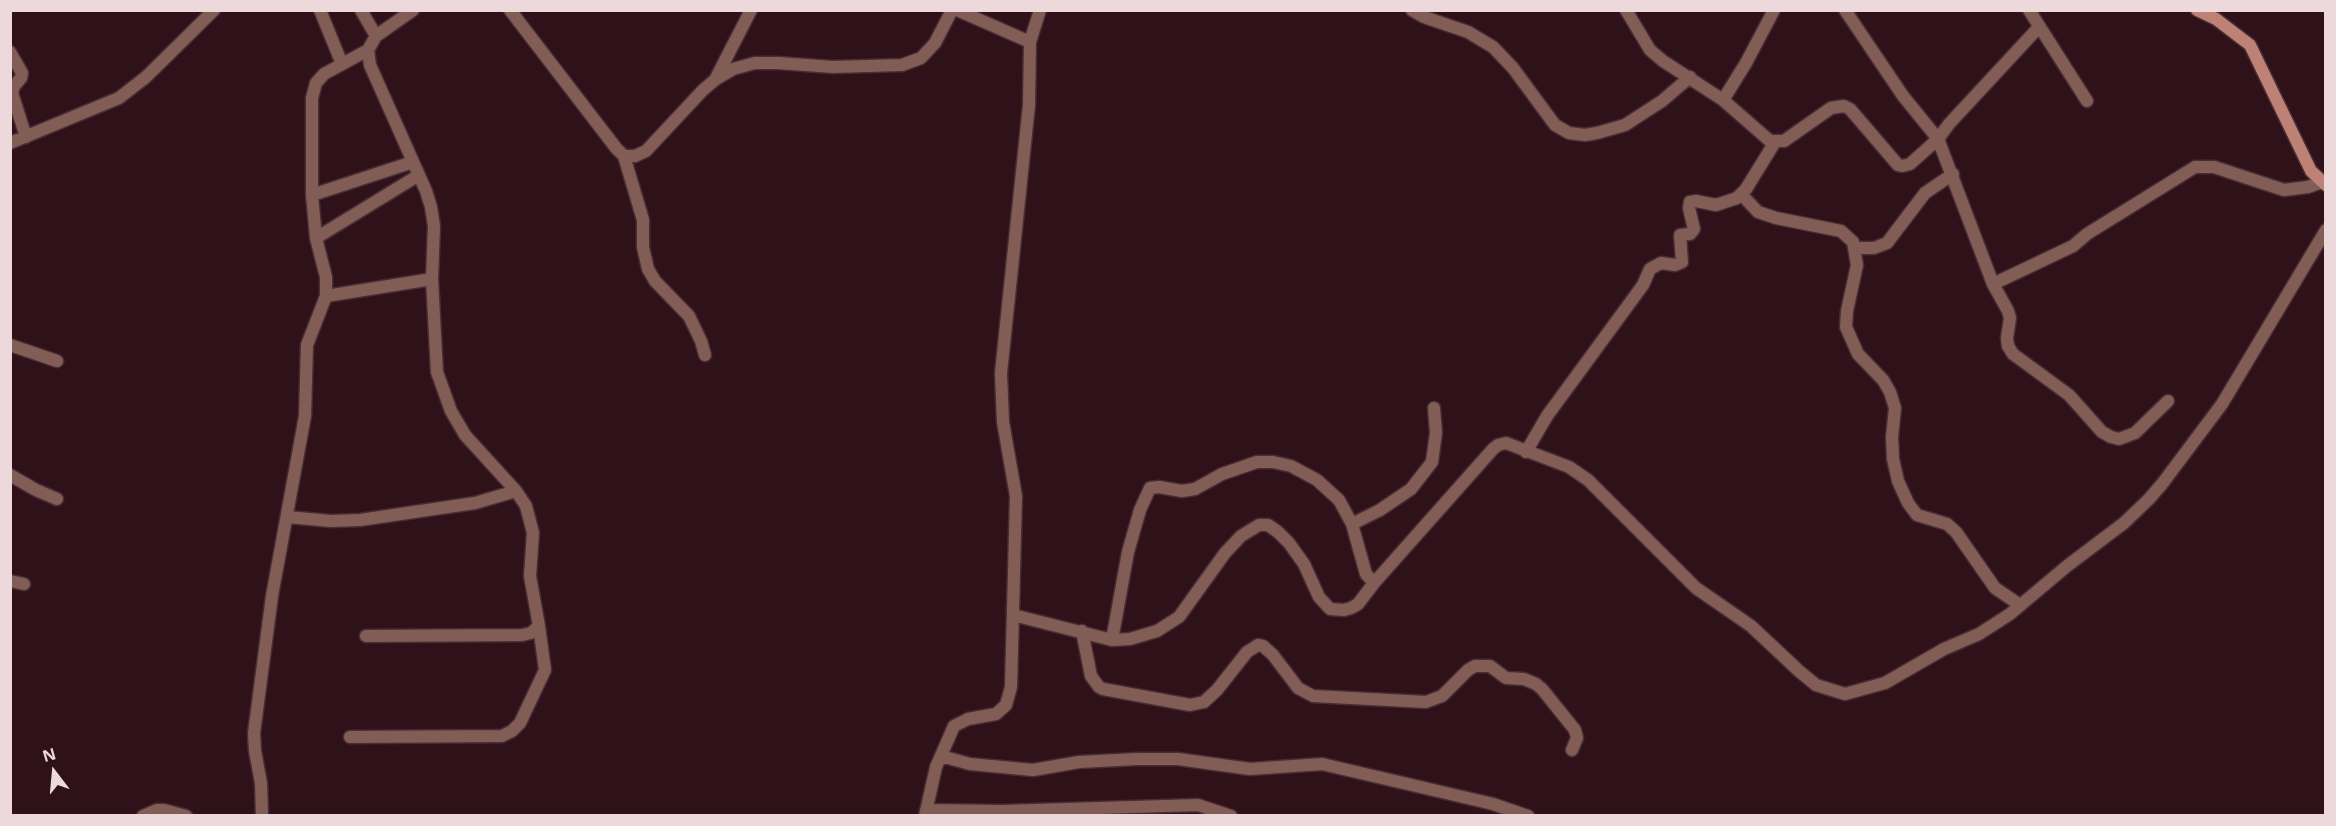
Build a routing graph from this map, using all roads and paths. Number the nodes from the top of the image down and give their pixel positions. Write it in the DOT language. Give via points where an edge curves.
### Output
graph roads {
  1 [pos="214,10"];
  2 [pos="320,10"];
  3 [pos="361,10"];
  4 [pos="413,10"];
  5 [pos="751,10"];
  6 [pos="952,10"];
  7 [pos="957,10"];
  8 [pos="1040,10"];
  9 [pos="1412,10"];
  10 [pos="1626,10"];
  11 [pos="1774,10"];
  12 [pos="1845,10"];
  13 [pos="2029,10"];
  14 [pos="2197,10"];
  15 [pos="517,13"];
  16 [pos="2038,27"];
  17 [pos="376,36"];
  18 [pos="1030,42"];
  19 [pos="368,50"];
  20 [pos="10,52"];
  21 [pos="342,64"];
  22 [pos="1690,77"];
  23 [pos="716,79"];
  24 [pos="1723,100"];
  25 [pos="2087,101"];
  26 [pos="26,136"];
  27 [pos="1938,139"];
  28 [pos="1775,142"];
  29 [pos="10,143"];
  30 [pos="624,156"];
  31 [pos="413,162"];
  32 [pos="1953,174"];
  33 [pos="419,175"];
  34 [pos="2324,184"];
  35 [pos="1741,194"];
  36 [pos="312,195"];
  37 [pos="2325,230"];
  38 [pos="316,238"];
  39 [pos="1855,248"];
  40 [pos="432,279"];
  41 [pos="1993,284"];
  42 [pos="326,296"];
  43 [pos="10,345"];
  44 [pos="705,355"];
  45 [pos="57,361"];
  46 [pos="2168,401"];
  47 [pos="1434,408"];
  48 [pos="1526,452"];
  49 [pos="10,475"];
  50 [pos="516,491"];
  51 [pos="57,499"];
  52 [pos="287,516"];
  53 [pos="1352,525"];
  54 [pos="10,581"];
  55 [pos="1374,583"];
  56 [pos="24,584"];
  57 [pos="2020,605"];
  58 [pos="1013,615"];
  59 [pos="539,626"];
  60 [pos="1082,631"];
  61 [pos="366,636"];
  62 [pos="1112,640"];
  63 [pos="350,737"];
  64 [pos="1572,750"];
  65 [pos="941,756"];
  66 [pos="926,813"];
  67 [pos="143,816"];
  68 [pos="186,816"];
  69 [pos="262,816"];
  70 [pos="1232,816"];
  71 [pos="1528,816"];
  1 -- 26 [label="street" via="119,98"];
  2 -- 21 [label="street"];
  3 -- 17 [label="street"];
  4 -- 17 [label="street"];
  5 -- 23 [label="street"];
  6 -- 23 [label="street" via="935,43 921,58 902,65 755,63"];
  7 -- 18 [label="street"];
  8 -- 18 [label="street"];
  9 -- 22 [label="street" via="1468,32 1493,47 1555,125 1569,133 1585,135 1625,125"];
  10 -- 22 [label="street" via="1650,50"];
  11 -- 24 [label="street"];
  12 -- 27 [label="street" via="1903,96"];
  13 -- 16 [label="street"];
  14 -- 34 [label="street" via="2250,45 2311,171"];
  15 -- 30 [label="street"];
  16 -- 25 [label="street"];
  16 -- 27 [label="street"];
  17 -- 19 [label="street"];
  18 -- 58 [label="street" via="1029,105 1001,373 1003,422 1016,496"];
  19 -- 21 [label="street"];
  19 -- 31 [label="street" via="370,64"];
  20 -- 26 [label="street" via="22,73 12,93"];
  21 -- 36 [label="street" via="316,82 312,98"];
  22 -- 24 [label="street"];
  23 -- 30 [label="street" via="645,151"];
  24 -- 28 [label="street"];
  26 -- 29 [label="street"];
  27 -- 28 [label="street" via="1910,164 1898,165 1850,109 1838,106 1784,141"];
  27 -- 32 [label="street"];
  28 -- 35 [label="street"];
  30 -- 44 [label="street" via="643,220 648,269 689,316"];
  31 -- 33 [label="street"];
  31 -- 36 [label="street"];
  32 -- 39 [label="street" via="1925,193 1887,243"];
  32 -- 41 [label="street"];
  33 -- 38 [label="street"];
  33 -- 40 [label="street" via="434,226"];
  34 -- 41 [label="street" via="2284,190 2214,167 2195,167 2073,246"];
  35 -- 39 [label="street" via="1765,215 1841,231"];
  35 -- 48 [label="street" via="1716,205 1690,202 1694,229 1680,236 1682,262 1661,263 1650,269 1643,285 1547,416"];
  36 -- 38 [label="street"];
  37 -- 57 [label="street" via="2222,404 2162,484 2124,523"];
  38 -- 42 [label="street" via="326,277"];
  39 -- 57 [label="street" via="1857,265 1846,327 1858,354 1890,392 1895,408 1893,459 1908,503 1917,515 1947,524 1956,532 1995,588"];
  40 -- 42 [label="street"];
  40 -- 50 [label="street" via="437,372 451,411 465,435"];
  41 -- 46 [label="street" via="2008,310 2007,338 2013,354 2069,395 2102,432 2119,439 2128,437"];
  42 -- 52 [label="street" via="308,345 305,416"];
  43 -- 45 [label="street"];
  47 -- 53 [label="street" via="1432,462 1411,489"];
  48 -- 55 [label="street" via="1506,443 1493,449"];
  48 -- 57 [label="street" via="1569,468 1588,480 1696,588 1751,626 1816,685 1832,692 1845,694 1885,683 1979,634"];
  49 -- 51 [label="street"];
  50 -- 52 [label="street" via="475,503 360,520"];
  50 -- 59 [label="street" via="530,518 530,584"];
  52 -- 69 [label="street" via="254,733"];
  53 -- 55 [label="street" via="1366,574"];
  53 -- 62 [label="street" via="1339,500 1317,480 1291,466 1273,462 1243,466 1186,491 1150,488 1128,552"];
  54 -- 56 [label="street"];
  55 -- 62 [label="street" via="1358,604 1337,611 1330,609 1319,597 1289,543 1268,525 1259,525 1240,536 1225,553 1179,617 1157,631"];
  58 -- 60 [label="street"];
  58 -- 65 [label="street" via="1011,687 1006,705 996,714 957,723"];
  59 -- 61 [label="street" via="522,635"];
  59 -- 63 [label="street" via="545,670 520,723 512,731 502,736"];
  60 -- 62 [label="street"];
  60 -- 64 [label="street" via="1091,676 1103,690 1190,705 1211,696 1247,652 1258,645 1273,656 1298,688 1313,696 1426,702 1442,696 1475,666 1490,666 1506,678 1524,679 1542,689 1575,730 1577,738"];
  65 -- 66 [label="street"];
  65 -- 71 [label="street" via="970,764 1033,770 1079,762 1137,759 1178,759 1250,769 1322,764 1493,804"];
  66 -- 70 [label="street" via="1198,805"];
  67 -- 68 [label="street" via="164,810"];
}
